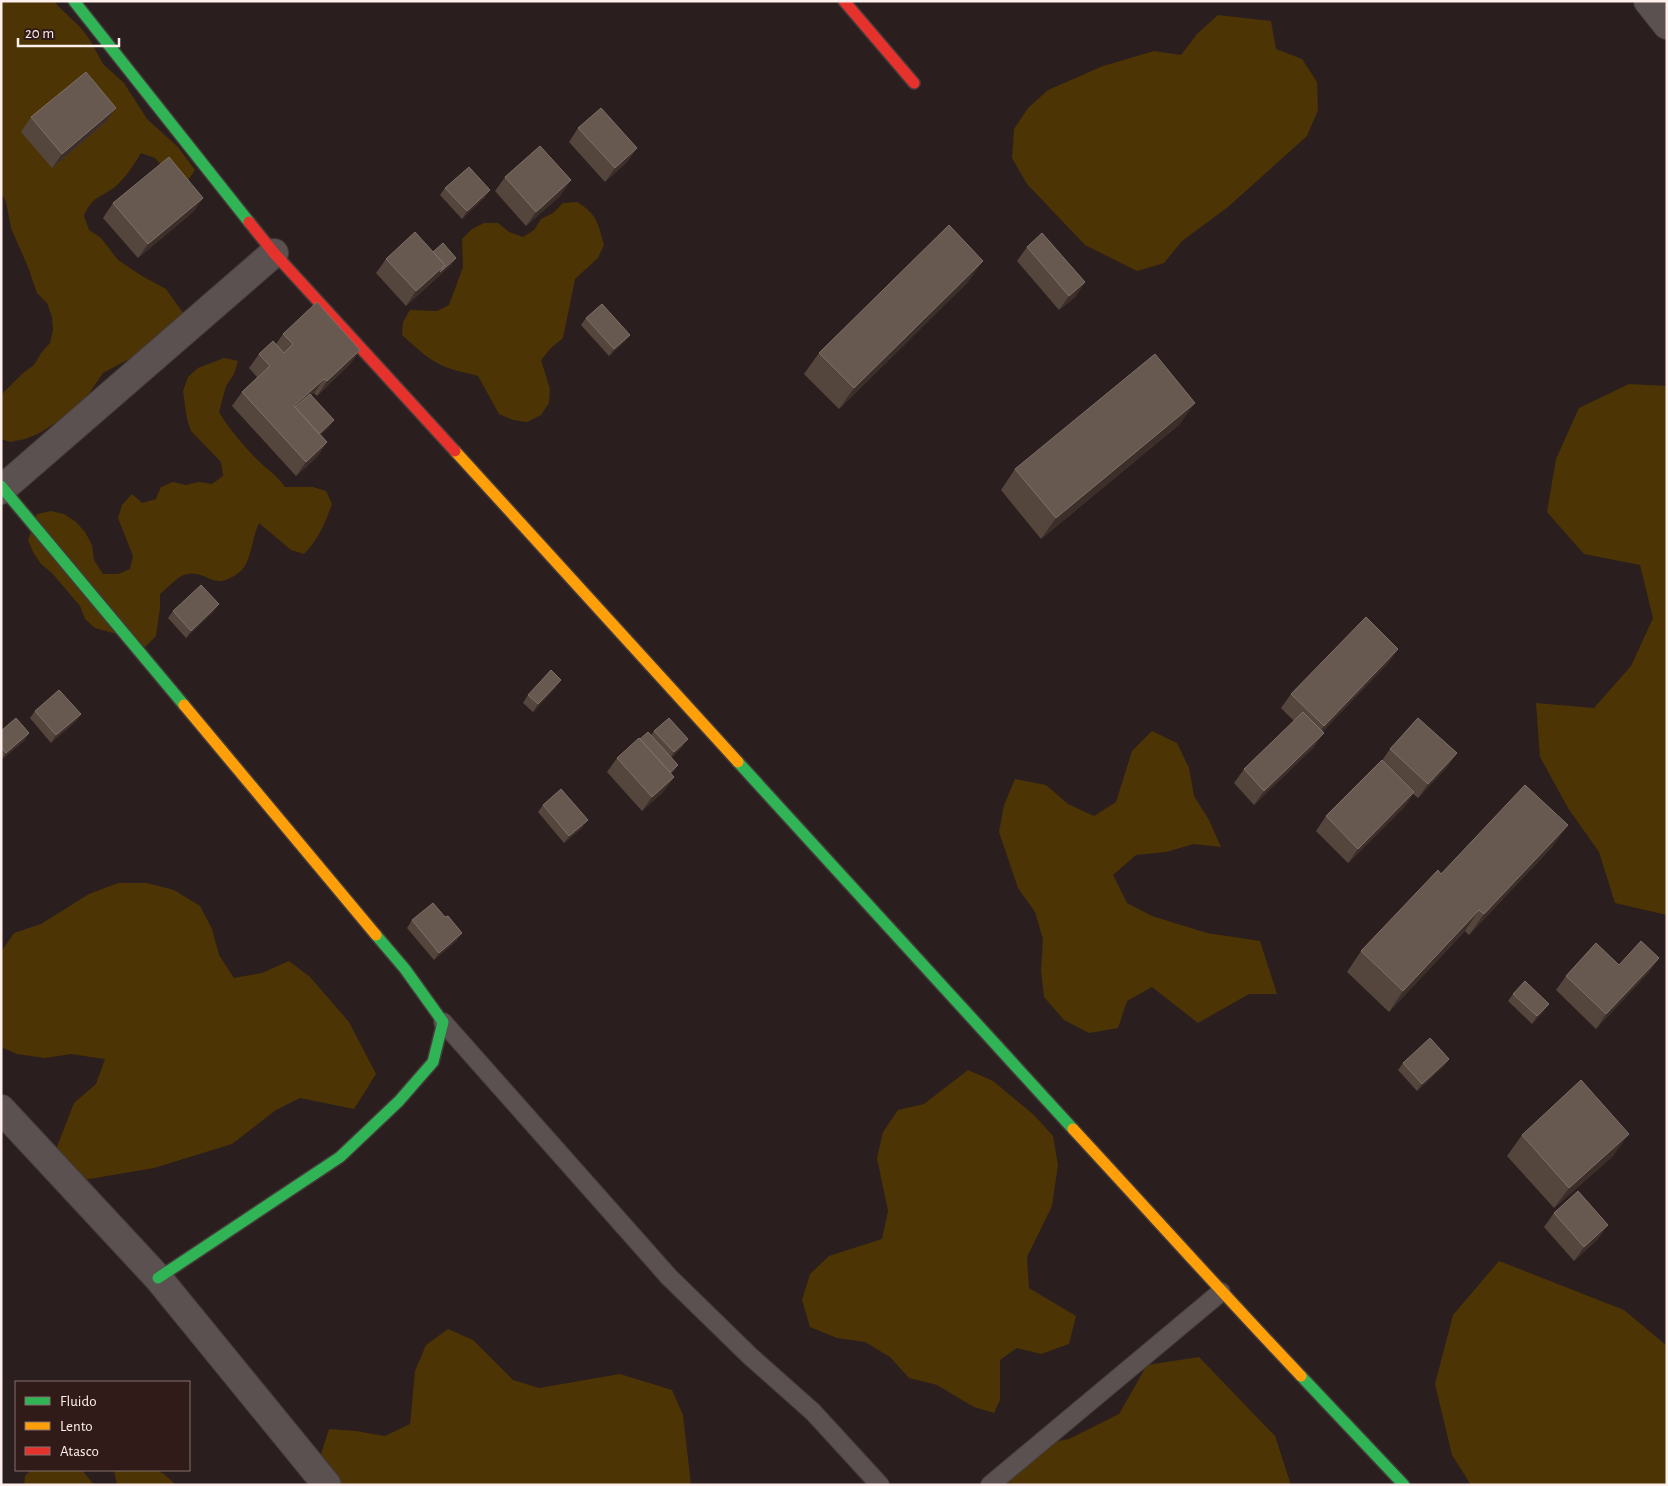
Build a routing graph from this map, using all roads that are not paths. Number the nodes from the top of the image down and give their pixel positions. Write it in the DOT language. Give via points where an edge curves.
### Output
graph roads {
  1 [pos="74,1"];
  2 [pos="844,1"];
  3 [pos="1648,1"];
  4 [pos="1667,25"];
  5 [pos="914,83"];
  6 [pos="274,254"];
  7 [pos="2,488"];
  8 [pos="444,1022"];
  9 [pos="1,1109"];
  10 [pos="158,1278"];
  11 [pos="1221,1292"];
  12 [pos="327,1485"];
  13 [pos="880,1485"];
  14 [pos="990,1485"];
  15 [pos="1404,1485"];
  1 -- 6 [label="street"];
  2 -- 5 [label="street"];
  3 -- 4 [label="street"];
  6 -- 7 [label="street"];
  6 -- 11 [label="street"];
  7 -- 8 [label="street" via="405,969"];
  8 -- 10 [label="street" via="433,1062 399,1101 340,1157"];
  8 -- 13 [label="lane" via="669,1277 813,1412"];
  9 -- 10 [label="street"];
  10 -- 12 [label="street"];
  11 -- 14 [label="lane"];
  11 -- 15 [label="street"];
}
